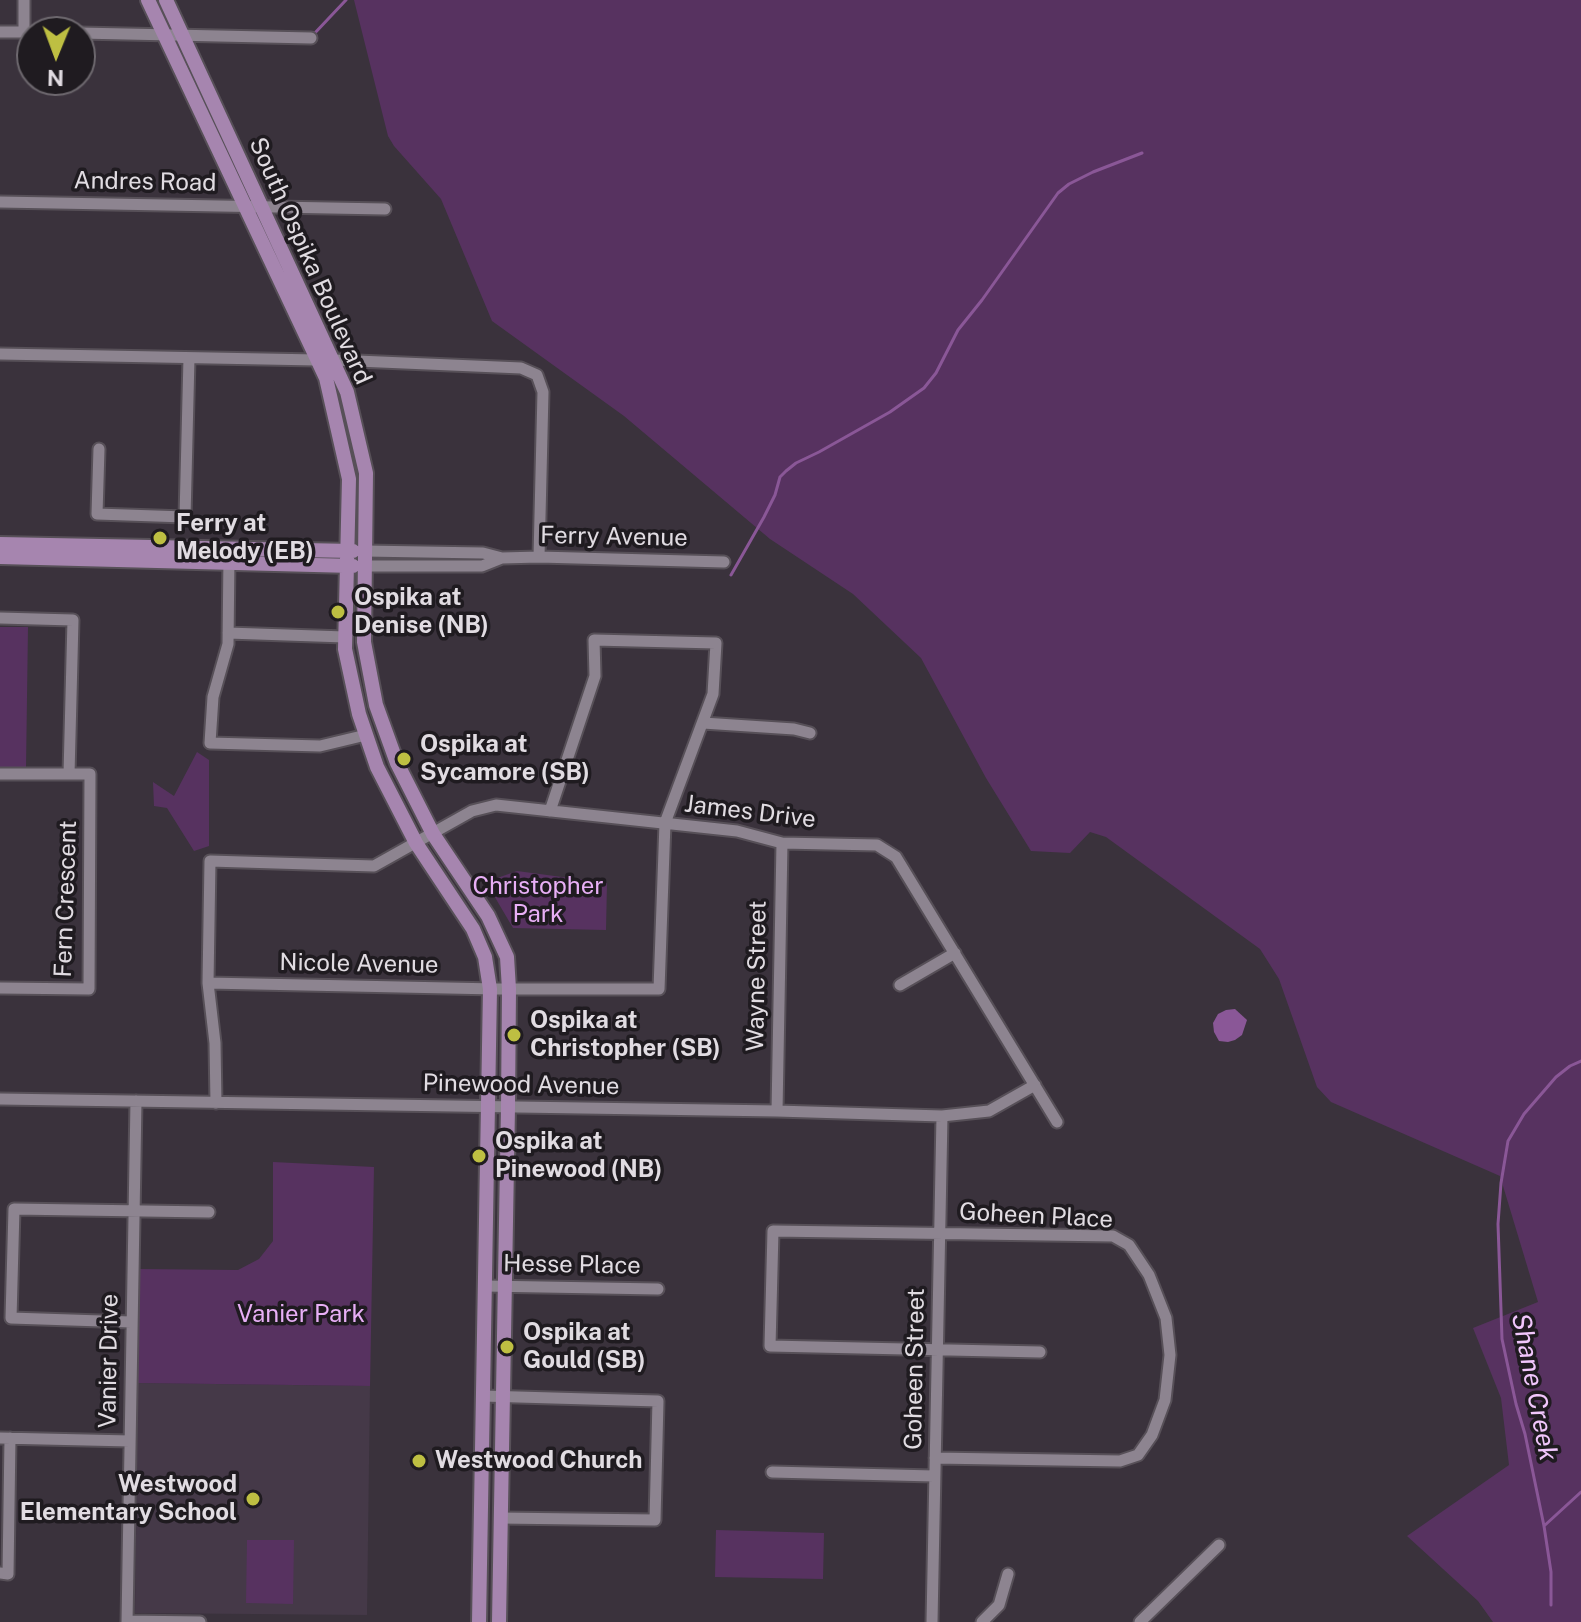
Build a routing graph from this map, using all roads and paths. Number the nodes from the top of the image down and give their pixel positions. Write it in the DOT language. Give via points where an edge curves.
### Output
graph roads {
  1 [pos="148,0"];
  2 [pos="166,0"];
  3 [pos="96,33"];
  4 [pos="165,35"];
  5 [pos="182,35"];
  6 [pos="311,38"];
  7 [pos="0,202"];
  8 [pos="245,206"];
  9 [pos="262,207"];
  10 [pos="385,209"];
  11 [pos="0,354"];
  12 [pos="189,358"];
  13 [pos="317,360"];
  14 [pos="334,360"];
  15 [pos="99,449"];
  16 [pos="0,544"];
  17 [pos="229,555"];
  18 [pos="0,557"];
  19 [pos="539,557"];
  20 [pos="347,558"];
  21 [pos="365,558"];
  22 [pos="724,562"];
  23 [pos="0,618"];
  24 [pos="228,633"];
  25 [pos="345,637"];
  26 [pos="703,723"];
  27 [pos="810,733"];
  28 [pos="366,735"];
  29 [pos="0,774"];
  30 [pos="69,774"];
  31 [pos="550,811"];
  32 [pos="665,823"];
  33 [pos="433,834"];
  34 [pos="416,843"];
  35 [pos="782,843"];
  36 [pos="955,953"];
  37 [pos="208,983"];
  38 [pos="900,985"];
  39 [pos="0,988"];
  40 [pos="490,989"];
  41 [pos="509,989"];
  42 [pos="1035,1085"];
  43 [pos="0,1099"];
  44 [pos="136,1101"];
  45 [pos="216,1103"];
  46 [pos="489,1107"];
  47 [pos="508,1107"];
  48 [pos="777,1111"];
  49 [pos="942,1116"];
  50 [pos="1057,1122"];
  51 [pos="134,1210"];
  52 [pos="209,1212"];
  53 [pos="940,1233"];
  54 [pos="485,1286"];
  55 [pos="504,1286"];
  56 [pos="658,1289"];
  57 [pos="131,1322"];
  58 [pos="938,1350"];
  59 [pos="1040,1352"];
  60 [pos="483,1396"];
  61 [pos="503,1397"];
  62 [pos="5,1438"];
  63 [pos="130,1441"];
  64 [pos="935,1458"];
  65 [pos="772,1472"];
  66 [pos="934,1476"];
  67 [pos="500,1518"];
  68 [pos="1219,1545"];
  69 [pos="0,1573"];
  70 [pos="1008,1574"];
  71 [pos="127,1621"];
  72 [pos="200,1622"];
  73 [pos="479,1622"];
  74 [pos="499,1622"];
  75 [pos="932,1622"];
  76 [pos="982,1622"];
  77 [pos="1140,1622"];
  1 -- 4 [label="main road, South Ospika Boulevard"];
  2 -- 5 [label="main road, South Ospika Boulevard"];
  3 -- 4 [label="street"];
  4 -- 5 [label="street"];
  4 -- 8 [label="main road, South Ospika Boulevard"];
  5 -- 6 [label="street"];
  5 -- 9 [label="main road, South Ospika Boulevard"];
  7 -- 8 [label="street, Andres Road"];
  8 -- 9 [label="street, Andres Road"];
  8 -- 13 [label="main road, South Ospika Boulevard"];
  9 -- 10 [label="street, Andres Road"];
  9 -- 14 [label="main road, South Ospika Boulevard"];
  11 -- 12 [label="street"];
  12 -- 13 [label="street"];
  12 -- 15 [label="street" via="185,517 97,514"];
  13 -- 20 [label="main road, South Ospika Boulevard" via="326,378 349,479"];
  14 -- 19 [label="street" via="521,368 537,375 543,392"];
  14 -- 21 [label="main road, South Ospika Boulevard" via="366,473"];
  16 -- 17 [label="main road, Ferry Avenue"];
  17 -- 18 [label="main road, Ferry Avenue"];
  17 -- 20 [label="main road, Ferry Avenue"];
  17 -- 24 [label="street"];
  19 -- 21 [label="street, Ferry Avenue" via="502,558 482,566"];
  19 -- 22 [label="street, Ferry Avenue"];
  20 -- 21 [label="main road, Ferry Avenue"];
  20 -- 25 [label="main road, South Ospika Boulevard"];
  21 -- 33 [label="main road, South Ospika Boulevard" via="364,642 376,705 397,763"];
  23 -- 30 [label="street" via="73,620"];
  24 -- 25 [label="street"];
  24 -- 28 [label="street" via="213,697 210,743 320,746"];
  25 -- 28 [label="main road, South Ospika Boulevard"];
  26 -- 27 [label="street"];
  26 -- 31 [label="street" via="713,694 716,643 594,640 595,676"];
  26 -- 32 [label="street"];
  28 -- 34 [label="main road, South Ospika Boulevard"];
  29 -- 30 [label="street"];
  30 -- 39 [label="street, Fern Crescent" via="90,774 89,989"];
  31 -- 32 [label="street, James Drive"];
  31 -- 33 [label="street, James Drive" via="496,805 472,811"];
  32 -- 35 [label="street, James Drive" via="737,831"];
  32 -- 41 [label="street, Nicole Avenue" via="659,989"];
  33 -- 34 [label="street, James Drive"];
  33 -- 41 [label="main road, South Ospika Boulevard" via="488,916 507,957"];
  34 -- 37 [label="street, James Drive" via="374,866 210,861"];
  34 -- 40 [label="main road, South Ospika Boulevard" via="473,929"];
  35 -- 36 [label="street, James Drive" via="877,845 896,857"];
  35 -- 48 [label="street, Wayne Street"];
  36 -- 38 [label="street"];
  36 -- 42 [label="street, James Drive"];
  37 -- 40 [label="street, Nicole Avenue"];
  37 -- 45 [label="street"];
  40 -- 41 [label="street, Nicole Avenue"];
  40 -- 46 [label="main road, South Ospika Boulevard"];
  41 -- 47 [label="main road, South Ospika Boulevard"];
  42 -- 49 [label="street, Pinewood Avenue" via="989,1111"];
  42 -- 50 [label="street, James Drive"];
  43 -- 44 [label="street, Pinewood Avenue"];
  44 -- 45 [label="street, Pinewood Avenue"];
  44 -- 51 [label="street, Vanier Drive"];
  45 -- 46 [label="street, Pinewood Avenue"];
  46 -- 47 [label="street, Pinewood Avenue"];
  46 -- 54 [label="main road, South Ospika Boulevard"];
  47 -- 48 [label="street, Pinewood Avenue"];
  47 -- 55 [label="main road, South Ospika Boulevard"];
  48 -- 49 [label="street, Pinewood Avenue"];
  49 -- 53 [label="street, Goheen Street"];
  51 -- 52 [label="street"];
  51 -- 57 [label="street, Vanier Drive"];
  51 -- 57 [label="street" via="14,1209 11,1318"];
  53 -- 58 [label="street, Goheen Street"];
  53 -- 58 [label="street" via="773,1231 770,1346"];
  53 -- 64 [label="street, Goheen Place" via="1113,1236 1129,1245 1149,1275 1166,1318 1170,1355 1165,1400 1138,1455 1120,1461"];
  54 -- 55 [label="street, Hesse Place"];
  54 -- 60 [label="main road, South Ospika Boulevard"];
  55 -- 56 [label="street, Hesse Place"];
  55 -- 61 [label="main road, South Ospika Boulevard"];
  57 -- 63 [label="street, Vanier Drive"];
  58 -- 59 [label="street"];
  58 -- 64 [label="street, Goheen Street"];
  60 -- 61 [label="street"];
  60 -- 73 [label="main road, South Ospika Boulevard"];
  61 -- 67 [label="main road, South Ospika Boulevard"];
  61 -- 67 [label="street" via="658,1401 655,1520"];
  62 -- 63 [label="street"];
  62 -- 69 [label="street" via="8,1574"];
  63 -- 71 [label="street, Vanier Drive"];
  64 -- 66 [label="street, Goheen Street"];
  65 -- 66 [label="street"];
  66 -- 75 [label="street, Goheen Street"];
  67 -- 74 [label="main road, South Ospika Boulevard"];
  68 -- 77 [label="street"];
  70 -- 76 [label="street" via="999,1605"];
  71 -- 72 [label="street"];
}
